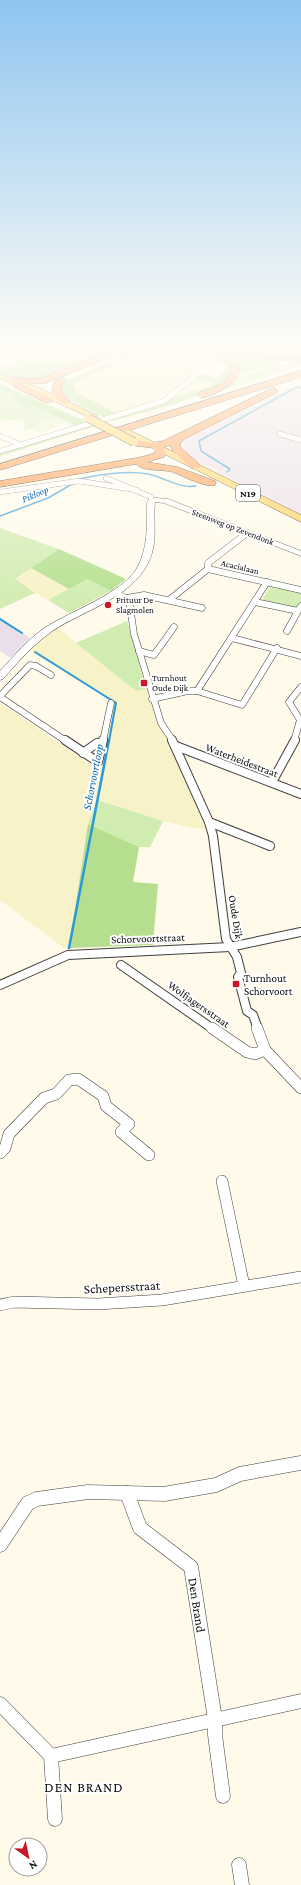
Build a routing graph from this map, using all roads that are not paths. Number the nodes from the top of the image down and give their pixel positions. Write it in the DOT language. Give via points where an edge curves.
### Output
graph roads {
  1 [pos="54,435"];
  2 [pos="86,435"];
  3 [pos="104,435"];
  4 [pos="126,435"];
  5 [pos="184,435"];
  6 [pos="283,435"];
  7 [pos="0,436"];
  8 [pos="180,437"];
  9 [pos="301,440"];
  10 [pos="137,441"];
  11 [pos="21,445"];
  12 [pos="158,450"];
  13 [pos="0,451"];
  14 [pos="0,462"];
  15 [pos="116,465"];
  16 [pos="195,466"];
  17 [pos="0,467"];
  18 [pos="106,478"];
  19 [pos="211,482"];
  20 [pos="0,484"];
  21 [pos="137,490"];
  22 [pos="0,492"];
  23 [pos="154,499"];
  24 [pos="301,520"];
  25 [pos="301,528"];
  26 [pos="247,533"];
  27 [pos="301,554"];
  28 [pos="208,569"];
  29 [pos="267,582"];
  30 [pos="301,590"];
  31 [pos="116,593"];
  32 [pos="127,598"];
  33 [pos="169,600"];
  34 [pos="255,602"];
  35 [pos="202,608"];
  36 [pos="299,608"];
  37 [pos="174,627"];
  38 [pos="287,631"];
  39 [pos="232,638"];
  40 [pos="276,648"];
  41 [pos="139,651"];
  42 [pos="301,656"];
  43 [pos="51,675"];
  44 [pos="0,677"];
  45 [pos="301,687"];
  46 [pos="197,691"];
  47 [pos="0,697"];
  48 [pos="152,699"];
  49 [pos="111,703"];
  50 [pos="298,710"];
  51 [pos="97,743"];
  52 [pos="176,746"];
  53 [pos="83,753"];
  54 [pos="272,782"];
  55 [pos="301,794"];
  56 [pos="210,822"];
  57 [pos="270,846"];
  58 [pos="301,932"];
  59 [pos="230,947"];
  60 [pos="121,965"];
  61 [pos="0,985"];
  62 [pos="265,1050"];
  63 [pos="301,1088"];
  64 [pos="0,1153"];
  65 [pos="149,1156"];
  66 [pos="222,1181"];
  67 [pos="301,1277"];
  68 [pos="244,1286"];
  69 [pos="0,1305"];
  70 [pos="301,1463"];
  71 [pos="126,1493"];
  72 [pos="0,1545"];
  73 [pos="301,1701"];
  74 [pos="0,1704"];
  75 [pos="215,1719"];
  76 [pos="51,1756"];
  77 [pos="223,1796"];
  78 [pos="55,1819"];
  79 [pos="239,1865"];
  80 [pos="242,1885"];
  1 -- 11 [label="street"];
  2 -- 14 [label="highway"];
  3 -- 17 [label="highway"];
  4 -- 10 [label="main road, bridge"];
  5 -- 8 [label="highway"];
  6 -- 9 [label="street"];
  7 -- 11 [label="street"];
  8 -- 12 [label="highway"];
  8 -- 16 [label="highway" via="175,444 176,449"];
  10 -- 12 [label="highway"];
  11 -- 13 [label="street"];
  12 -- 15 [label="highway"];
  12 -- 16 [label="main road, N19"];
  12 -- 19 [label="main road, N19"];
  15 -- 19 [label="highway" via="145,464 165,467"];
  15 -- 20 [label="highway"];
  16 -- 24 [label="main road, N19"];
  18 -- 21 [label="street, Steenweg op Zevendonk"];
  19 -- 25 [label="main road, N19"];
  21 -- 22 [label="street, Steenweg op Zevendonk" via="79,481"];
  21 -- 23 [label="street, Steenweg op Zevendonk"];
  23 -- 26 [label="street, Steenweg op Zevendonk" via="166,501"];
  23 -- 31 [label="street" via="151,503 152,533 145,561 136,576"];
  26 -- 27 [label="street, Steenweg op Zevendonk"];
  26 -- 28 [label="street, Acacialaan" via="208,563"];
  28 -- 29 [label="street, Acacialaan"];
  28 -- 33 [label="street, Acacialaan"];
  29 -- 30 [label="street, Acacialaan"];
  29 -- 34 [label="street, Acacialaan"];
  31 -- 32 [label="street"];
  31 -- 44 [label="street" via="38,637"];
  32 -- 33 [label="street" via="144,595"];
  32 -- 41 [label="street, Oude Dijk"];
  33 -- 35 [label="street"];
  34 -- 36 [label="street"];
  34 -- 39 [label="street, Acacialaan"];
  36 -- 38 [label="street"];
  37 -- 41 [label="street" via="154,655"];
  39 -- 40 [label="street"];
  39 -- 46 [label="street, Acacialaan"];
  40 -- 42 [label="street"];
  40 -- 46 [label="street" via="242,705"];
  41 -- 48 [label="street, Oude Dijk"];
  43 -- 47 [label="street" via="30,665"];
  45 -- 50 [label="street" via="289,700 290,706"];
  46 -- 48 [label="street"];
  47 -- 53 [label="street"];
  48 -- 52 [label="street, Oude Dijk" via="161,723"];
  49 -- 53 [label="street" via="98,762"];
  50 -- 54 [label="street" via="300,724 294,744"];
  51 -- 53 [label="street"];
  52 -- 54 [label="street, Waterheidestraat"];
  52 -- 56 [label="street, Oude Dijk"];
  54 -- 55 [label="street, Waterheidestraat"];
  56 -- 57 [label="street"];
  56 -- 59 [label="street, Oude Dijk" via="216,851 226,939"];
  58 -- 59 [label="street, Schorvoortstraat"];
  59 -- 61 [label="street, Schorvoortstraat" via="68,955"];
  59 -- 62 [label="street, Oude Dijk" via="237,957 241,973 238,978 247,1011 253,1014"];
  60 -- 62 [label="street, Wolfjagersstraat" via="247,1052 255,1054"];
  62 -- 63 [label="street, Oude Dijk"];
  64 -- 65 [label="street" via="5,1148 9,1134 44,1098 56,1094 69,1080 78,1079 103,1096 106,1106 129,1124 121,1132"];
  66 -- 68 [label="street"];
  67 -- 68 [label="street, Schepersstraat"];
  68 -- 69 [label="street, Schepersstraat" via="129,1303 14,1302"];
  70 -- 71 [label="street" via="240,1474 216,1485 164,1494"];
  71 -- 72 [label="street" via="88,1492 32,1501"];
  71 -- 75 [label="street, Den Brand" via="140,1528 191,1567"];
  73 -- 75 [label="street"];
  74 -- 76 [label="street"];
  75 -- 76 [label="street"];
  75 -- 77 [label="street, Den Brand"];
  76 -- 78 [label="street"];
  79 -- 80 [label="street"];
}
